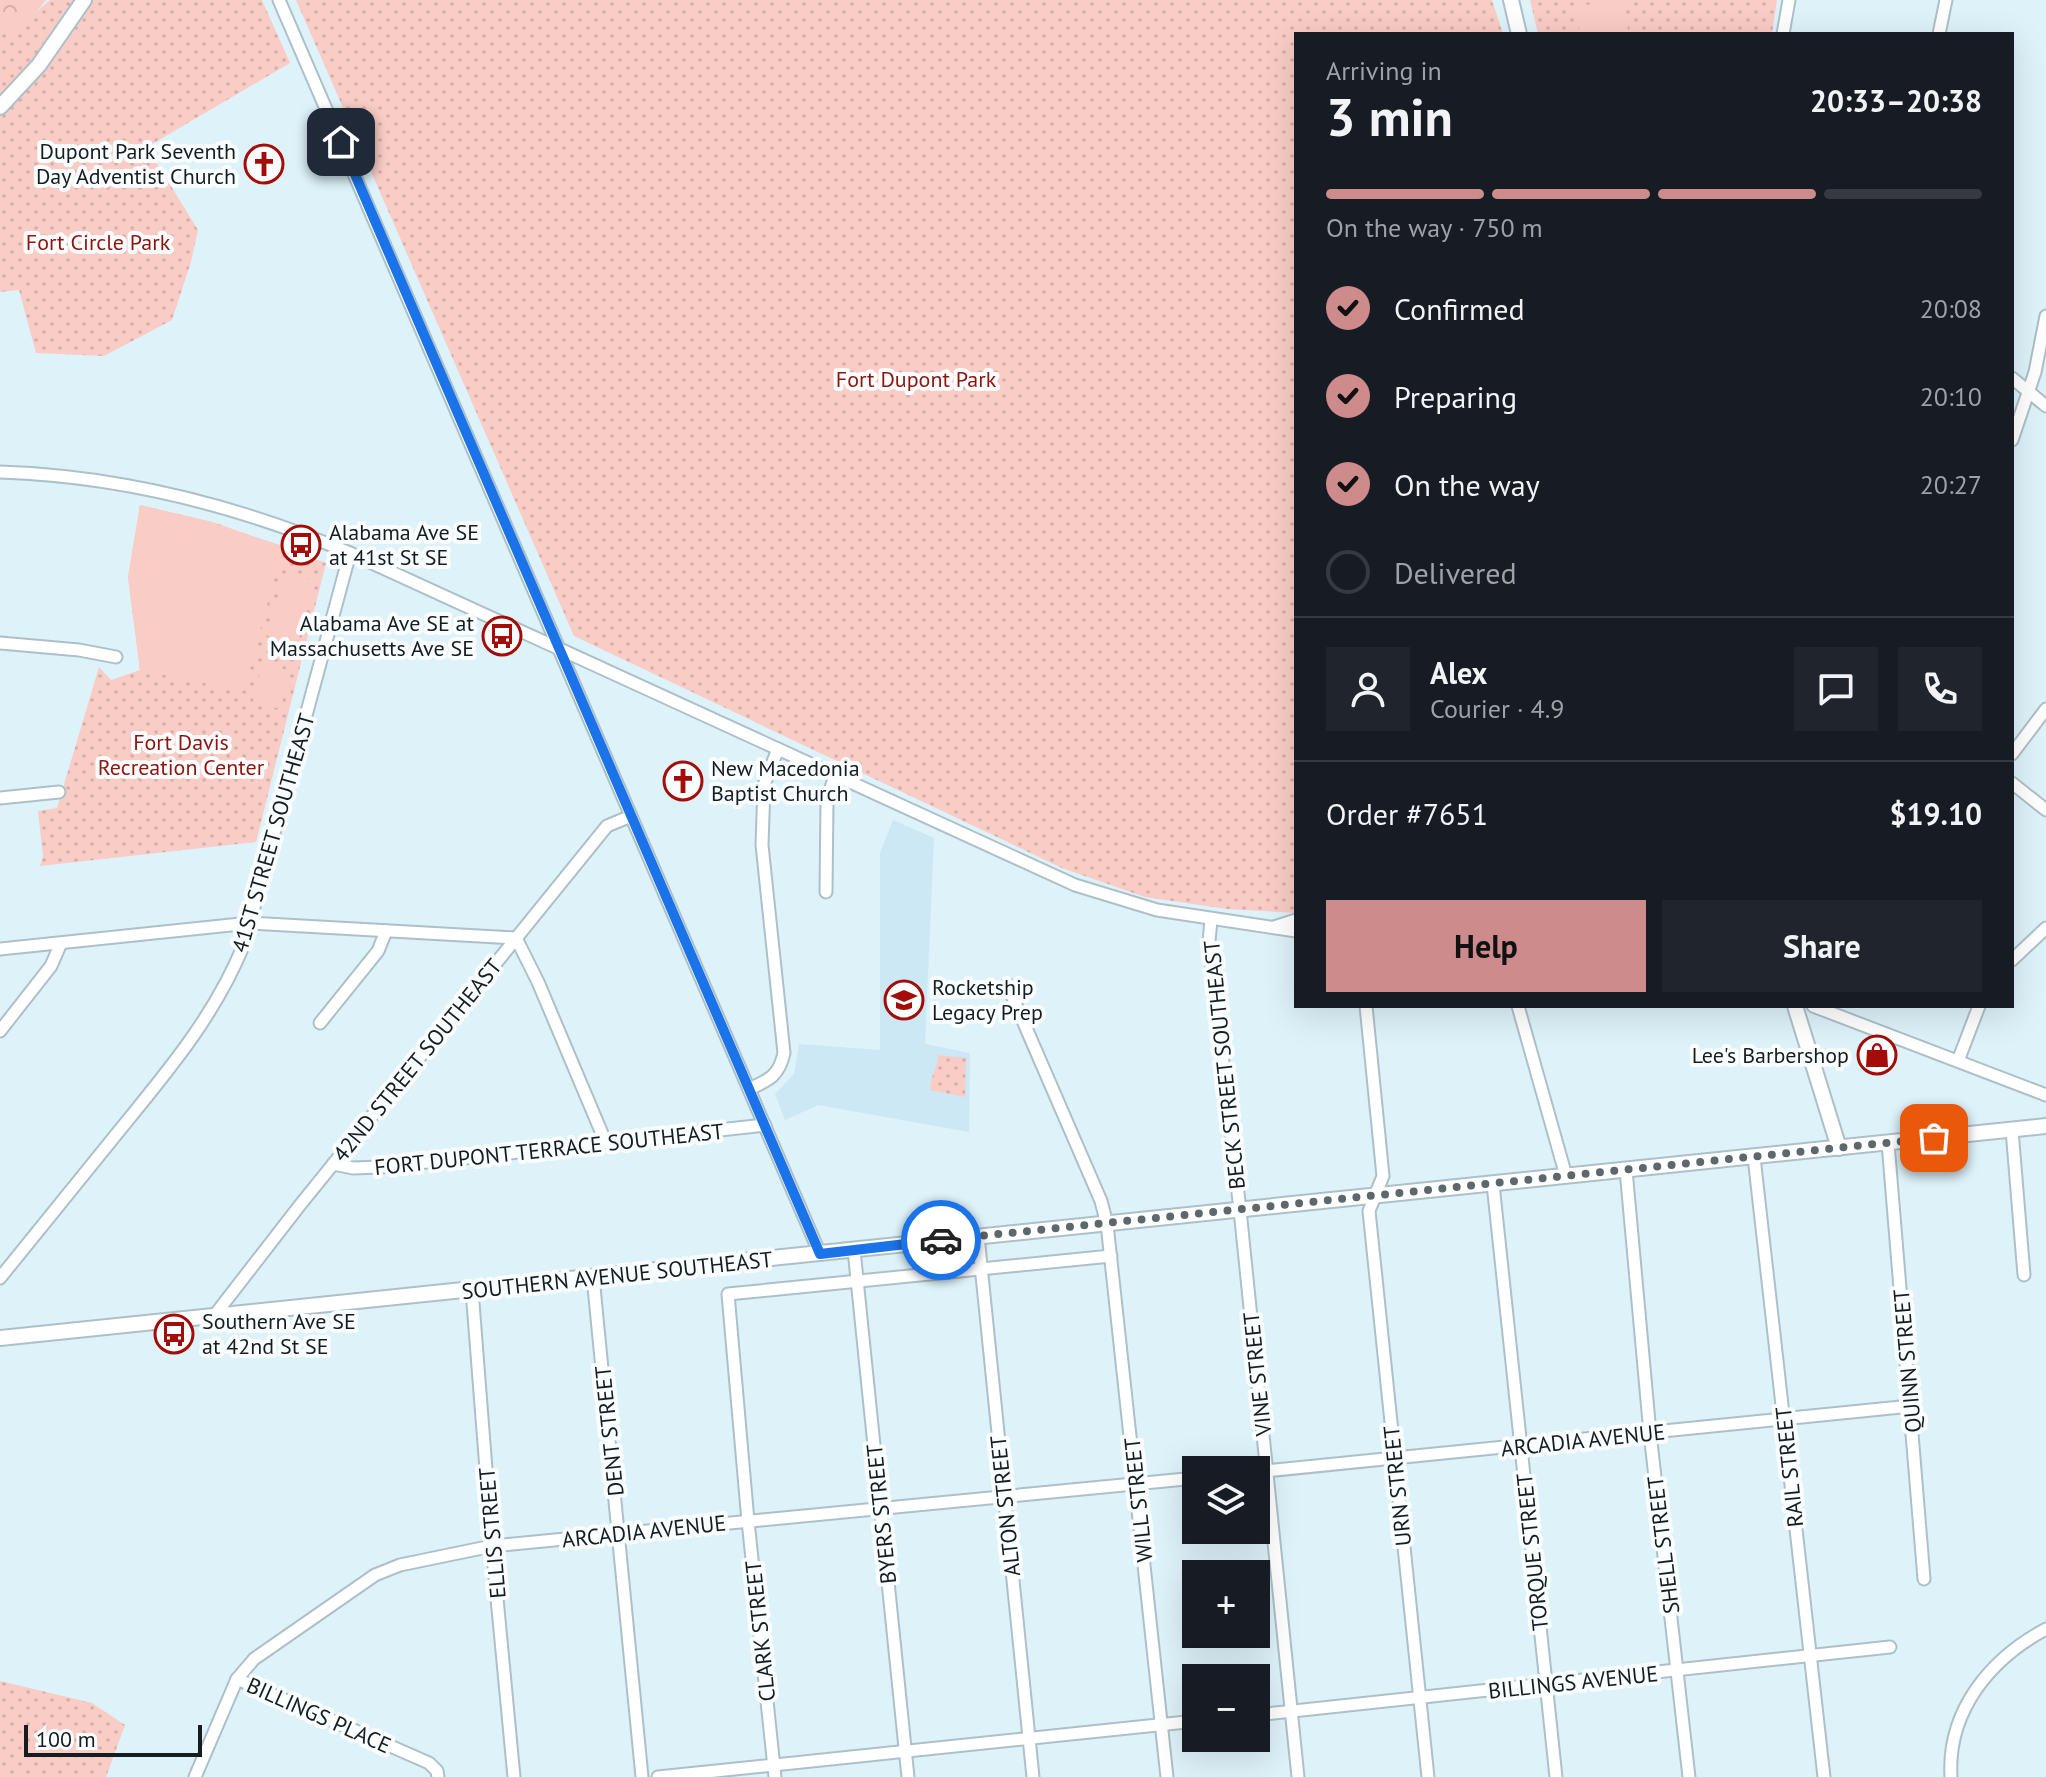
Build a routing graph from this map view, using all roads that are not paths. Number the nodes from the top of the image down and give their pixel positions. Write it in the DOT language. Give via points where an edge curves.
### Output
graph roads {
  1 [pos="84,0"];
  2 [pos="279,0"];
  3 [pos="1511,0"];
  4 [pos="1789,0"];
  5 [pos="1946,0"];
  6 [pos="1519,32"];
  7 [pos="1783,32"];
  8 [pos="1939,32"];
  9 [pos="0,107"];
  10 [pos="2046,316"];
  11 [pos="2014,380"];
  12 [pos="2029,392"];
  13 [pos="2046,406"];
  14 [pos="2014,434"];
  15 [pos="0,472"];
  16 [pos="350,553"];
  17 [pos="0,643"];
  18 [pos="558,648"];
  19 [pos="116,657"];
  20 [pos="2046,709"];
  21 [pos="778,749"];
  22 [pos="2014,751"];
  23 [pos="835,775"];
  24 [pos="2014,785"];
  25 [pos="59,792"];
  26 [pos="0,798"];
  27 [pos="2046,810"];
  28 [pos="631,816"];
  29 [pos="826,892"];
  30 [pos="1211,920"];
  31 [pos="1294,921"];
  32 [pos="250,923"];
  33 [pos="1269,928"];
  34 [pos="2046,928"];
  35 [pos="386,931"];
  36 [pos="1294,931"];
  37 [pos="516,938"];
  38 [pos="61,943"];
  39 [pos="0,949"];
  40 [pos="2014,958"];
  41 [pos="1007,984"];
  42 [pos="1366,1008"];
  43 [pos="1519,1008"];
  44 [pos="1796,1008"];
  45 [pos="1818,1008"];
  46 [pos="1978,1008"];
  47 [pos="320,1023"];
  48 [pos="0,1031"];
  49 [pos="1958,1061"];
  50 [pos="749,1089"];
  51 [pos="2046,1095"];
  52 [pos="765,1125"];
  53 [pos="2046,1126"];
  54 [pos="2012,1130"];
  55 [pos="606,1143"];
  56 [pos="1888,1143"];
  57 [pos="1839,1148"];
  58 [pos="1754,1157"];
  59 [pos="333,1164"];
  60 [pos="1626,1170"];
  61 [pos="1566,1176"];
  62 [pos="1493,1184"];
  63 [pos="1375,1196"];
  64 [pos="1240,1210"];
  65 [pos="1107,1224"];
  66 [pos="978,1236"];
  67 [pos="854,1250"];
  68 [pos="820,1254"];
  69 [pos="1111,1256"];
  70 [pos="981,1268"];
  71 [pos="2024,1275"];
  72 [pos="593,1277"];
  73 [pos="0,1278"];
  74 [pos="857,1281"];
  75 [pos="472,1290"];
  76 [pos="214,1316"];
  77 [pos="0,1338"];
  78 [pos="1911,1406"];
  79 [pos="1784,1419"];
  80 [pos="1650,1433"];
  81 [pos="1521,1446"];
  82 [pos="1261,1456"];
  83 [pos="1395,1459"];
  84 [pos="1270,1470"];
  85 [pos="1182,1479"];
  86 [pos="1136,1484"];
  87 [pos="1004,1496"];
  88 [pos="880,1508"];
  89 [pos="748,1521"];
  90 [pos="620,1533"];
  91 [pos="1270,1535"];
  92 [pos="492,1546"];
  93 [pos="1924,1579"];
  94 [pos="2046,1629"];
  95 [pos="1890,1647"];
  96 [pos="1810,1657"];
  97 [pos="1677,1671"];
  98 [pos="237,1679"];
  99 [pos="1546,1685"];
  100 [pos="1419,1698"];
  101 [pos="1292,1711"];
  102 [pos="1270,1713"];
  103 [pos="1182,1722"];
  104 [pos="1161,1724"];
  105 [pos="1029,1738"];
  106 [pos="905,1751"];
  107 [pos="774,1771"];
  108 [pos="195,1777"];
  109 [pos="438,1777"];
  110 [pos="514,1777"];
  111 [pos="642,1777"];
  112 [pos="658,1777"];
  113 [pos="908,1777"];
  114 [pos="1033,1777"];
  115 [pos="1167,1777"];
  116 [pos="1298,1777"];
  117 [pos="1428,1777"];
  118 [pos="1556,1777"];
  119 [pos="1689,1777"];
  120 [pos="1824,1777"];
  121 [pos="1951,1777"];
  1 -- 9 [label="main road" via="39,65"];
  2 -- 18 [label="street"];
  3 -- 6 [label="main road"];
  4 -- 7 [label="street"];
  5 -- 8 [label="street"];
  10 -- 12 [label="street"];
  11 -- 12 [label="street"];
  12 -- 13 [label="street"];
  12 -- 14 [label="street"];
  15 -- 16 [label="street" via="95,480 193,499"];
  16 -- 18 [label="street"];
  16 -- 32 [label="street, 41ST STREET SOUTHEAST"];
  17 -- 19 [label="street"];
  18 -- 21 [label="street"];
  18 -- 28 [label="street"];
  20 -- 22 [label="street"];
  21 -- 23 [label="street"];
  21 -- 50 [label="street" via="764,785 762,845 784,1053 781,1068"];
  23 -- 29 [label="street" via="827,801"];
  23 -- 30 [label="street" via="1075,885 1139,906"];
  24 -- 27 [label="street"];
  25 -- 26 [label="street"];
  28 -- 37 [label="street, 42ND STREET SOUTHEAST" via="607,826"];
  28 -- 50 [label="street"];
  30 -- 33 [label="street"];
  30 -- 64 [label="street, BECK STREET SOUTHEAST"];
  31 -- 33 [label="street"];
  32 -- 35 [label="street"];
  32 -- 38 [label="street"];
  32 -- 73 [label="street, 41ST STREET SOUTHEAST" via="233,971 196,1035"];
  33 -- 36 [label="street"];
  34 -- 40 [label="street"];
  35 -- 37 [label="street"];
  35 -- 47 [label="street" via="378,951"];
  37 -- 55 [label="street"];
  37 -- 59 [label="street, 42ND STREET SOUTHEAST"];
  38 -- 39 [label="street"];
  38 -- 48 [label="street" via="51,966"];
  41 -- 65 [label="street, WILL STREET"];
  42 -- 63 [label="street, URN STREET" via="1383,1176"];
  43 -- 61 [label="street"];
  44 -- 57 [label="main road"];
  45 -- 49 [label="street"];
  46 -- 49 [label="street"];
  49 -- 51 [label="street"];
  50 -- 52 [label="street"];
  52 -- 55 [label="street, FORT DUPONT TERRACE SOUTHEAST"];
  52 -- 68 [label="street"];
  53 -- 54 [label="main road, SOUTHERN AVENUE SOUTHEAST"];
  54 -- 56 [label="main road, SOUTHERN AVENUE SOUTHEAST"];
  54 -- 71 [label="street"];
  55 -- 59 [label="street, FORT DUPONT TERRACE SOUTHEAST" via="381,1167"];
  56 -- 57 [label="main road, SOUTHERN AVENUE SOUTHEAST"];
  56 -- 78 [label="street, QUINN STREET"];
  57 -- 58 [label="main road, SOUTHERN AVENUE SOUTHEAST"];
  58 -- 60 [label="main road, SOUTHERN AVENUE SOUTHEAST"];
  58 -- 79 [label="street, RAIL STREET"];
  59 -- 76 [label="street, 42ND STREET SOUTHEAST"];
  60 -- 61 [label="main road, SOUTHERN AVENUE SOUTHEAST"];
  60 -- 80 [label="street, SHELL STREET"];
  61 -- 62 [label="main road, SOUTHERN AVENUE SOUTHEAST"];
  62 -- 63 [label="main road, SOUTHERN AVENUE SOUTHEAST"];
  62 -- 81 [label="street, TORQUE STREET"];
  63 -- 64 [label="main road, SOUTHERN AVENUE SOUTHEAST"];
  63 -- 83 [label="street, URN STREET" via="1369,1211"];
  64 -- 65 [label="main road, SOUTHERN AVENUE SOUTHEAST"];
  64 -- 82 [label="street, VINE STREET"];
  65 -- 66 [label="main road, SOUTHERN AVENUE SOUTHEAST"];
  65 -- 69 [label="street, WILL STREET"];
  66 -- 67 [label="main road, SOUTHERN AVENUE SOUTHEAST"];
  66 -- 70 [label="street, ALTON STREET"];
  67 -- 68 [label="main road, SOUTHERN AVENUE SOUTHEAST"];
  67 -- 74 [label="street, BYERS STREET"];
  68 -- 72 [label="main road, SOUTHERN AVENUE SOUTHEAST"];
  69 -- 70 [label="street"];
  69 -- 86 [label="street, WILL STREET"];
  70 -- 74 [label="street"];
  70 -- 87 [label="street, ALTON STREET"];
  72 -- 75 [label="main road, SOUTHERN AVENUE SOUTHEAST"];
  72 -- 90 [label="street, DENT STREET"];
  74 -- 88 [label="street, BYERS STREET"];
  74 -- 89 [label="street, CLARK STREET" via="728,1294"];
  75 -- 76 [label="main road, SOUTHERN AVENUE SOUTHEAST"];
  75 -- 92 [label="street, ELLIS STREET"];
  76 -- 77 [label="main road, SOUTHERN AVENUE SOUTHEAST"];
  78 -- 79 [label="street, ARCADIA AVENUE"];
  78 -- 93 [label="street, QUINN STREET"];
  79 -- 80 [label="street, ARCADIA AVENUE"];
  79 -- 96 [label="street, RAIL STREET"];
  80 -- 81 [label="street, ARCADIA AVENUE"];
  80 -- 97 [label="street, SHELL STREET"];
  81 -- 83 [label="street, ARCADIA AVENUE"];
  81 -- 99 [label="street, TORQUE STREET"];
  83 -- 84 [label="street, ARCADIA AVENUE"];
  83 -- 100 [label="street, URN STREET"];
  85 -- 86 [label="street, ARCADIA AVENUE"];
  86 -- 87 [label="street, ARCADIA AVENUE"];
  86 -- 104 [label="street, WILL STREET"];
  87 -- 88 [label="street, ARCADIA AVENUE"];
  87 -- 105 [label="street, ALTON STREET"];
  88 -- 89 [label="street, ARCADIA AVENUE"];
  88 -- 106 [label="street, BYERS STREET"];
  89 -- 90 [label="street, ARCADIA AVENUE"];
  89 -- 107 [label="street, CLARK STREET"];
  90 -- 92 [label="street, ARCADIA AVENUE"];
  90 -- 111 [label="street, DENT STREET"];
  91 -- 101 [label="street, VINE STREET"];
  92 -- 98 [label="street, ARCADIA AVENUE" via="375,1575 254,1659"];
  92 -- 110 [label="street, ELLIS STREET"];
  94 -- 121 [label="street" via="2011,1651 1973,1693 1958,1720"];
  95 -- 96 [label="street, BILLINGS AVENUE"];
  96 -- 97 [label="street, BILLINGS AVENUE"];
  96 -- 120 [label="street, RAIL STREET"];
  97 -- 99 [label="street, BILLINGS AVENUE"];
  97 -- 119 [label="street, SHELL STREET"];
  98 -- 108 [label="street, ARCADIA AVENUE"];
  98 -- 109 [label="street, BILLINGS PLACE" via="429,1763"];
  99 -- 100 [label="street, BILLINGS AVENUE"];
  99 -- 118 [label="street, TORQUE STREET"];
  100 -- 101 [label="street, BILLINGS AVENUE"];
  100 -- 117 [label="street, URN STREET"];
  101 -- 102 [label="street, BILLINGS AVENUE"];
  101 -- 116 [label="street, VINE STREET"];
  103 -- 104 [label="street"];
  104 -- 105 [label="street"];
  104 -- 115 [label="street, WILL STREET"];
  105 -- 106 [label="street"];
  105 -- 114 [label="street, ALTON STREET"];
  106 -- 107 [label="street"];
  106 -- 113 [label="street, BYERS STREET"];
  107 -- 112 [label="street"];
}
